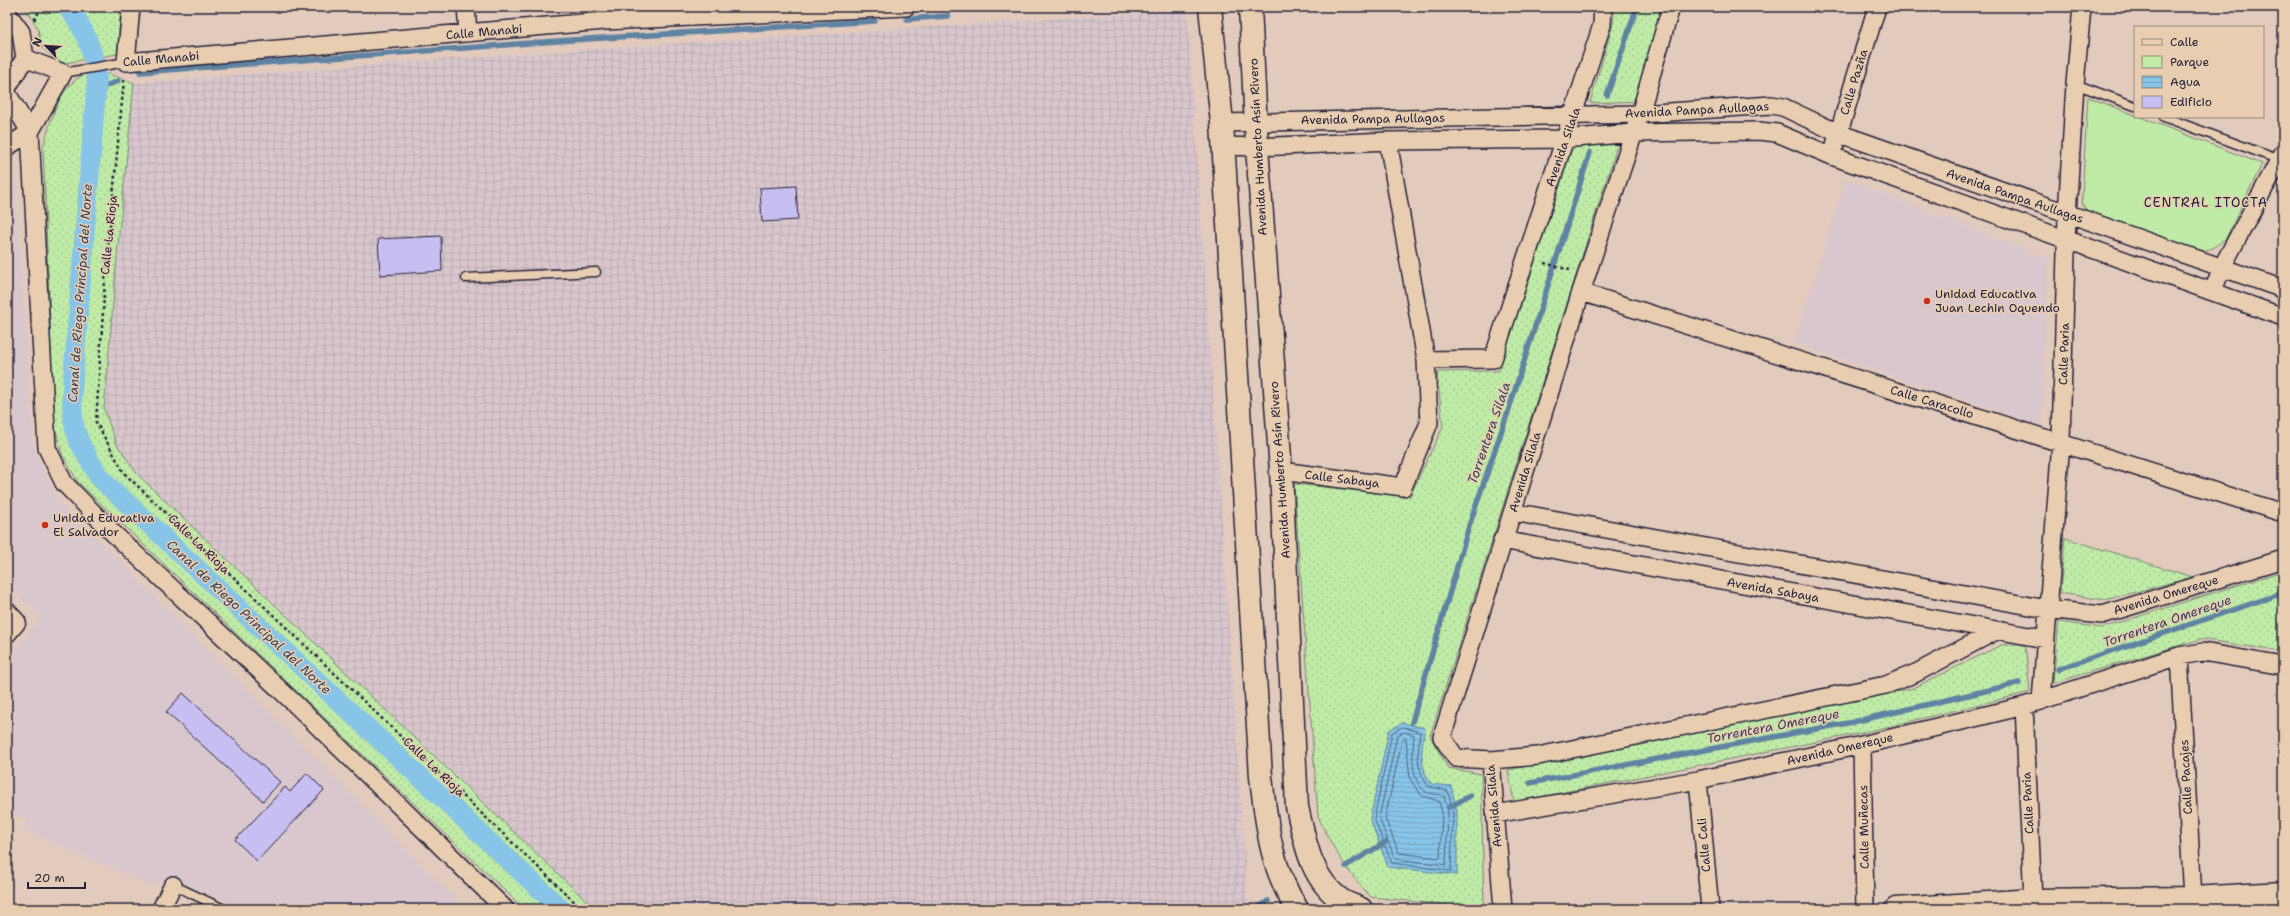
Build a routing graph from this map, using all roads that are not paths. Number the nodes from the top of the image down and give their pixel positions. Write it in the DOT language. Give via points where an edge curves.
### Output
graph roads {
  1 [pos="131,7"];
  2 [pos="466,7"];
  3 [pos="906,7"];
  4 [pos="1210,7"];
  5 [pos="1250,7"];
  6 [pos="1603,7"];
  7 [pos="1671,7"];
  8 [pos="1877,7"];
  9 [pos="2082,7"];
  10 [pos="7,13"];
  11 [pos="608,14"];
  12 [pos="468,33"];
  13 [pos="25,58"];
  14 [pos="126,62"];
  15 [pos="63,74"];
  16 [pos="2074,84"];
  17 [pos="7,88"];
  18 [pos="7,93"];
  19 [pos="2134,106"];
  20 [pos="1640,114"];
  21 [pos="1574,115"];
  22 [pos="2167,118"];
  23 [pos="1257,121"];
  24 [pos="1222,123"];
  25 [pos="30,132"];
  26 [pos="1633,133"];
  27 [pos="1838,133"];
  28 [pos="1564,139"];
  29 [pos="1388,141"];
  30 [pos="1223,146"];
  31 [pos="1257,147"];
  32 [pos="7,148"];
  33 [pos="1832,156"];
  34 [pos="2281,156"];
  35 [pos="2068,214"];
  36 [pos="2068,240"];
  37 [pos="2222,267"];
  38 [pos="596,272"];
  39 [pos="466,278"];
  40 [pos="2283,289"];
  41 [pos="2213,291"];
  42 [pos="1581,292"];
  43 [pos="2283,317"];
  44 [pos="1426,360"];
  45 [pos="2061,442"];
  46 [pos="1281,471"];
  47 [pos="1513,512"];
  48 [pos="2283,513"];
  49 [pos="1502,540"];
  50 [pos="2283,559"];
  51 [pos="2047,609"];
  52 [pos="1996,631"];
  53 [pos="2044,639"];
  54 [pos="2179,656"];
  55 [pos="2283,666"];
  56 [pos="2040,701"];
  57 [pos="2024,706"];
  58 [pos="1862,745"];
  59 [pos="1491,760"];
  60 [pos="1296,772"];
  61 [pos="1261,777"];
  62 [pos="1698,780"];
  63 [pos="1495,814"];
  64 [pos="173,885"];
  65 [pos="2283,893"];
  66 [pos="2193,898"];
  67 [pos="2033,900"];
  68 [pos="160,909"];
  69 [pos="224,909"];
  70 [pos="505,909"];
  71 [pos="1297,909"];
  72 [pos="1361,909"];
  73 [pos="1503,909"];
  74 [pos="1710,909"];
  75 [pos="1865,909"];
  76 [pos="1896,909"];
  1 -- 14 [label="street"];
  2 -- 12 [label="street"];
  3 -- 11 [label="street, Calle Manabi"];
  4 -- 24 [label="street"];
  5 -- 23 [label="street, Avenida Humberto Asín Rivero"];
  6 -- 21 [label="street, Avenida Silala" via="1602,25"];
  7 -- 20 [label="street, Avenida Silala"];
  8 -- 27 [label="street, Calle Pazña"];
  9 -- 16 [label="street, Calle Paria"];
  10 -- 13 [label="street" via="21,32"];
  11 -- 12 [label="street, Calle Manabi"];
  12 -- 14 [label="street, Calle Manabi"];
  13 -- 15 [label="street"];
  13 -- 17 [label="street"];
  14 -- 15 [label="lane, Calle Manabi"];
  15 -- 25 [label="street"];
  16 -- 19 [label="lane"];
  16 -- 35 [label="street, Calle Paria"];
  18 -- 25 [label="street"];
  20 -- 21 [label="street, Avenida Pampa Aullagas"];
  20 -- 26 [label="street, Avenida Silala"];
  20 -- 27 [label="street, Avenida Pampa Aullagas" via="1771,104 1783,107"];
  21 -- 23 [label="street, Avenida Pampa Aullagas"];
  21 -- 28 [label="street, Avenida Silala"];
  22 -- 34 [label="lane"];
  23 -- 24 [label="street, Avenida Pampa Aullagas"];
  23 -- 31 [label="street, Avenida Humberto Asín Rivero"];
  24 -- 30 [label="street"];
  25 -- 32 [label="street"];
  25 -- 70 [label="street" via="47,448 64,483"];
  26 -- 28 [label="street, Avenida Pampa Aullagas"];
  26 -- 33 [label="street, Avenida Pampa Aullagas" via="1777,133"];
  26 -- 42 [label="street, Avenida Silala"];
  27 -- 33 [label="street, Calle Pazña"];
  27 -- 35 [label="street, Avenida Pampa Aullagas"];
  28 -- 29 [label="street, Avenida Pampa Aullagas"];
  28 -- 44 [label="street, Avenida Silala" via="1493,359"];
  29 -- 31 [label="street, Avenida Pampa Aullagas"];
  29 -- 44 [label="street"];
  30 -- 31 [label="street, Avenida Pampa Aullagas"];
  30 -- 61 [label="street"];
  31 -- 46 [label="street, Avenida Humberto Asín Rivero"];
  33 -- 36 [label="street, Avenida Pampa Aullagas"];
  34 -- 37 [label="street"];
  35 -- 36 [label="street, Calle Paria"];
  35 -- 37 [label="street, Avenida Pampa Aullagas"];
  36 -- 41 [label="street, Avenida Pampa Aullagas"];
  36 -- 45 [label="street, Calle Paria"];
  37 -- 40 [label="street, Avenida Pampa Aullagas"];
  37 -- 41 [label="street"];
  38 -- 39 [label="lane"];
  41 -- 43 [label="street, Avenida Pampa Aullagas"];
  42 -- 45 [label="street, Calle Caracollo"];
  42 -- 47 [label="street, Avenida Silala"];
  44 -- 46 [label="street, Calle Sabaya" via="1429,423 1403,487"];
  45 -- 48 [label="street, Calle Caracollo"];
  45 -- 51 [label="street, Calle Paria"];
  46 -- 60 [label="street, Avenida Humberto Asín Rivero"];
  47 -- 49 [label="street, Avenida Silala"];
  47 -- 51 [label="street"];
  49 -- 52 [label="street, Avenida Sabaya"];
  49 -- 59 [label="street, Avenida Silala" via="1442,737 1456,758"];
  50 -- 51 [label="street, Avenida Omereque" via="2102,615"];
  51 -- 53 [label="street, Calle Paria"];
  52 -- 53 [label="street, Avenida Sabaya"];
  52 -- 59 [label="street" via="1916,673 1886,685 1538,756"];
  53 -- 56 [label="street, Calle Paria"];
  54 -- 55 [label="street, Avenida Omereque" via="2203,652"];
  54 -- 56 [label="street, Avenida Omereque"];
  54 -- 66 [label="street, Calle Pacajes"];
  56 -- 57 [label="street, Avenida Omereque"];
  57 -- 58 [label="street, Avenida Omereque"];
  57 -- 67 [label="street, Calle Paria"];
  58 -- 62 [label="street, Avenida Omereque"];
  58 -- 75 [label="street, Calle Muñecas"];
  59 -- 63 [label="street, Avenida Silala"];
  60 -- 61 [label="street"];
  60 -- 72 [label="street, Avenida Humberto Asín Rivero" via="1297,807 1309,857 1321,880 1341,900"];
  61 -- 71 [label="street" via="1266,822 1274,860 1284,888"];
  62 -- 63 [label="street, Avenida Omereque"];
  62 -- 74 [label="street, Calle Cali"];
  63 -- 73 [label="street, Avenida Silala"];
  64 -- 68 [label="street"];
  64 -- 69 [label="lane"];
  65 -- 66 [label="street"];
  66 -- 67 [label="street"];
  67 -- 76 [label="street"];
}
